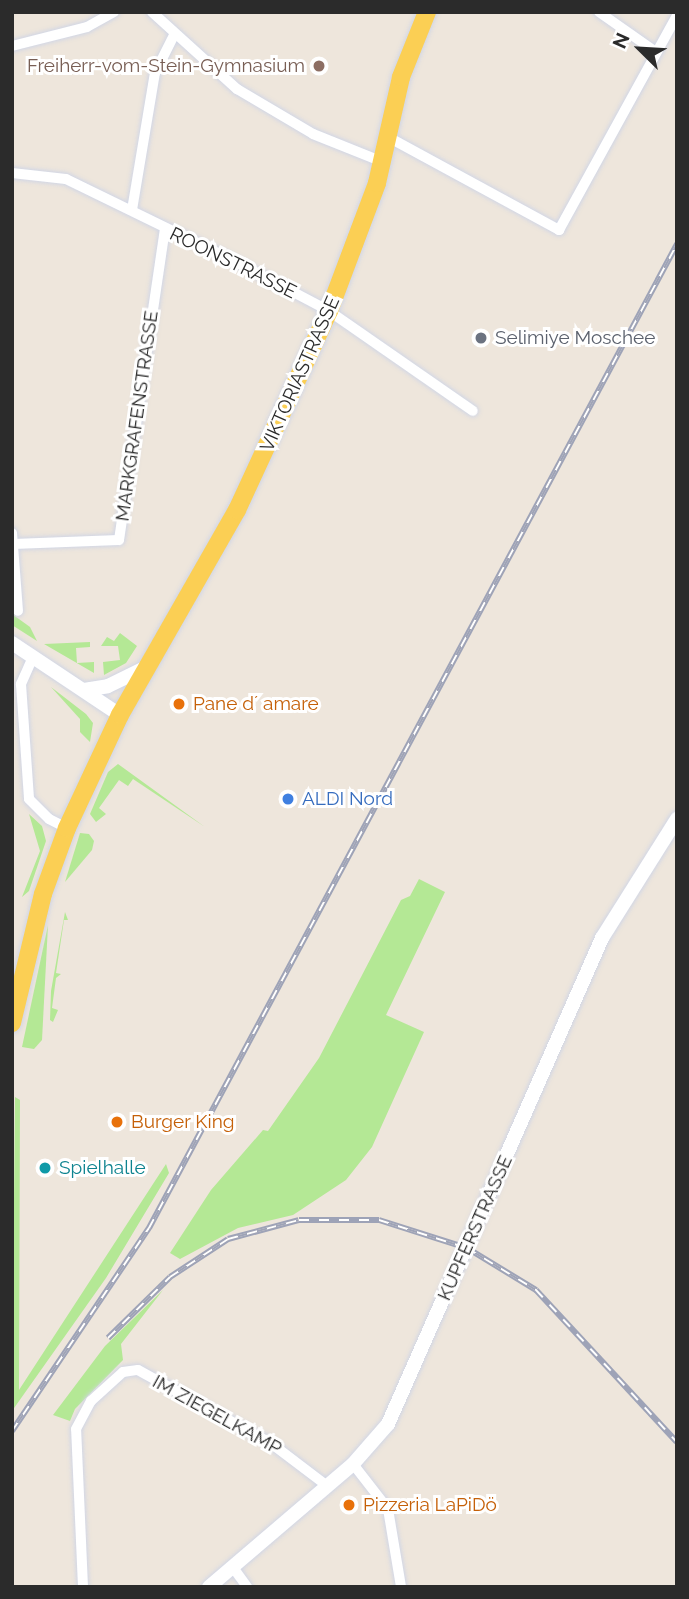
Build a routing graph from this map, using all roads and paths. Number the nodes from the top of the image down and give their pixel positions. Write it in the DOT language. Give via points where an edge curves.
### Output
graph roads {
  1 [pos="114,12"];
  2 [pos="152,12"];
  3 [pos="427,12"];
  4 [pos="599,12"];
  5 [pos="677,15"];
  6 [pos="174,35"];
  7 [pos="12,46"];
  8 [pos="656,52"];
  9 [pos="388,137"];
  10 [pos="383,162"];
  11 [pos="12,173"];
  12 [pos="132,211"];
  13 [pos="165,229"];
  14 [pos="329,311"];
  15 [pos="472,411"];
  16 [pos="12,533"];
  17 [pos="13,544"];
  18 [pos="18,611"];
  19 [pos="12,643"];
  20 [pos="33,657"];
  21 [pos="148,667"];
  22 [pos="83,690"];
  23 [pos="120,715"];
  24 [pos="677,819"];
  25 [pos="67,828"];
  26 [pos="12,1023"];
  27 [pos="354,1464"];
  28 [pos="326,1485"];
  29 [pos="232,1566"];
  30 [pos="83,1587"];
  31 [pos="209,1587"];
  32 [pos="247,1587"];
  33 [pos="401,1587"];
  1 -- 7 [label="street" via="87,27"];
  2 -- 6 [label="street"];
  3 -- 9 [label="main road, VIKTORIASTRASSE" via="401,77"];
  4 -- 8 [label="street"];
  5 -- 8 [label="street"];
  6 -- 10 [label="street" via="237,89 313,134"];
  6 -- 12 [label="street" via="155,73"];
  8 -- 9 [label="street" via="559,230"];
  9 -- 10 [label="main road, VIKTORIASTRASSE"];
  10 -- 14 [label="main road, VIKTORIASTRASSE"];
  11 -- 12 [label="street, ROONSTRASSE" via="66,179"];
  12 -- 13 [label="street, ROONSTRASSE"];
  13 -- 14 [label="street, ROONSTRASSE"];
  13 -- 17 [label="street, MARKGRAFENSTRASSE" via="119,540"];
  14 -- 15 [label="street, ROONSTRASSE"];
  14 -- 21 [label="main road, VIKTORIASTRASSE" via="237,510"];
  16 -- 17 [label="street"];
  17 -- 18 [label="street"];
  19 -- 20 [label="street"];
  20 -- 22 [label="street"];
  20 -- 25 [label="street" via="21,684 29,799 49,820"];
  21 -- 22 [label="street" via="108,686"];
  21 -- 23 [label="main road, VIKTORIASTRASSE"];
  22 -- 23 [label="street"];
  23 -- 25 [label="main road, VIKTORIASTRASSE"];
  24 -- 27 [label="street, KUPFERSTRASSE" via="602,937 393,1414"];
  25 -- 26 [label="main road, VIKTORIASTRASSE" via="39,907"];
  27 -- 28 [label="street, KUPFERSTRASSE"];
  27 -- 33 [label="street" via="388,1509"];
  28 -- 29 [label="street, KUPFERSTRASSE"];
  28 -- 30 [label="street, IM ZIEGELKAMP" via="272,1444 138,1370 123,1372 90,1401 76,1429"];
  29 -- 31 [label="street, KUPFERSTRASSE"];
  29 -- 32 [label="street"];
}
